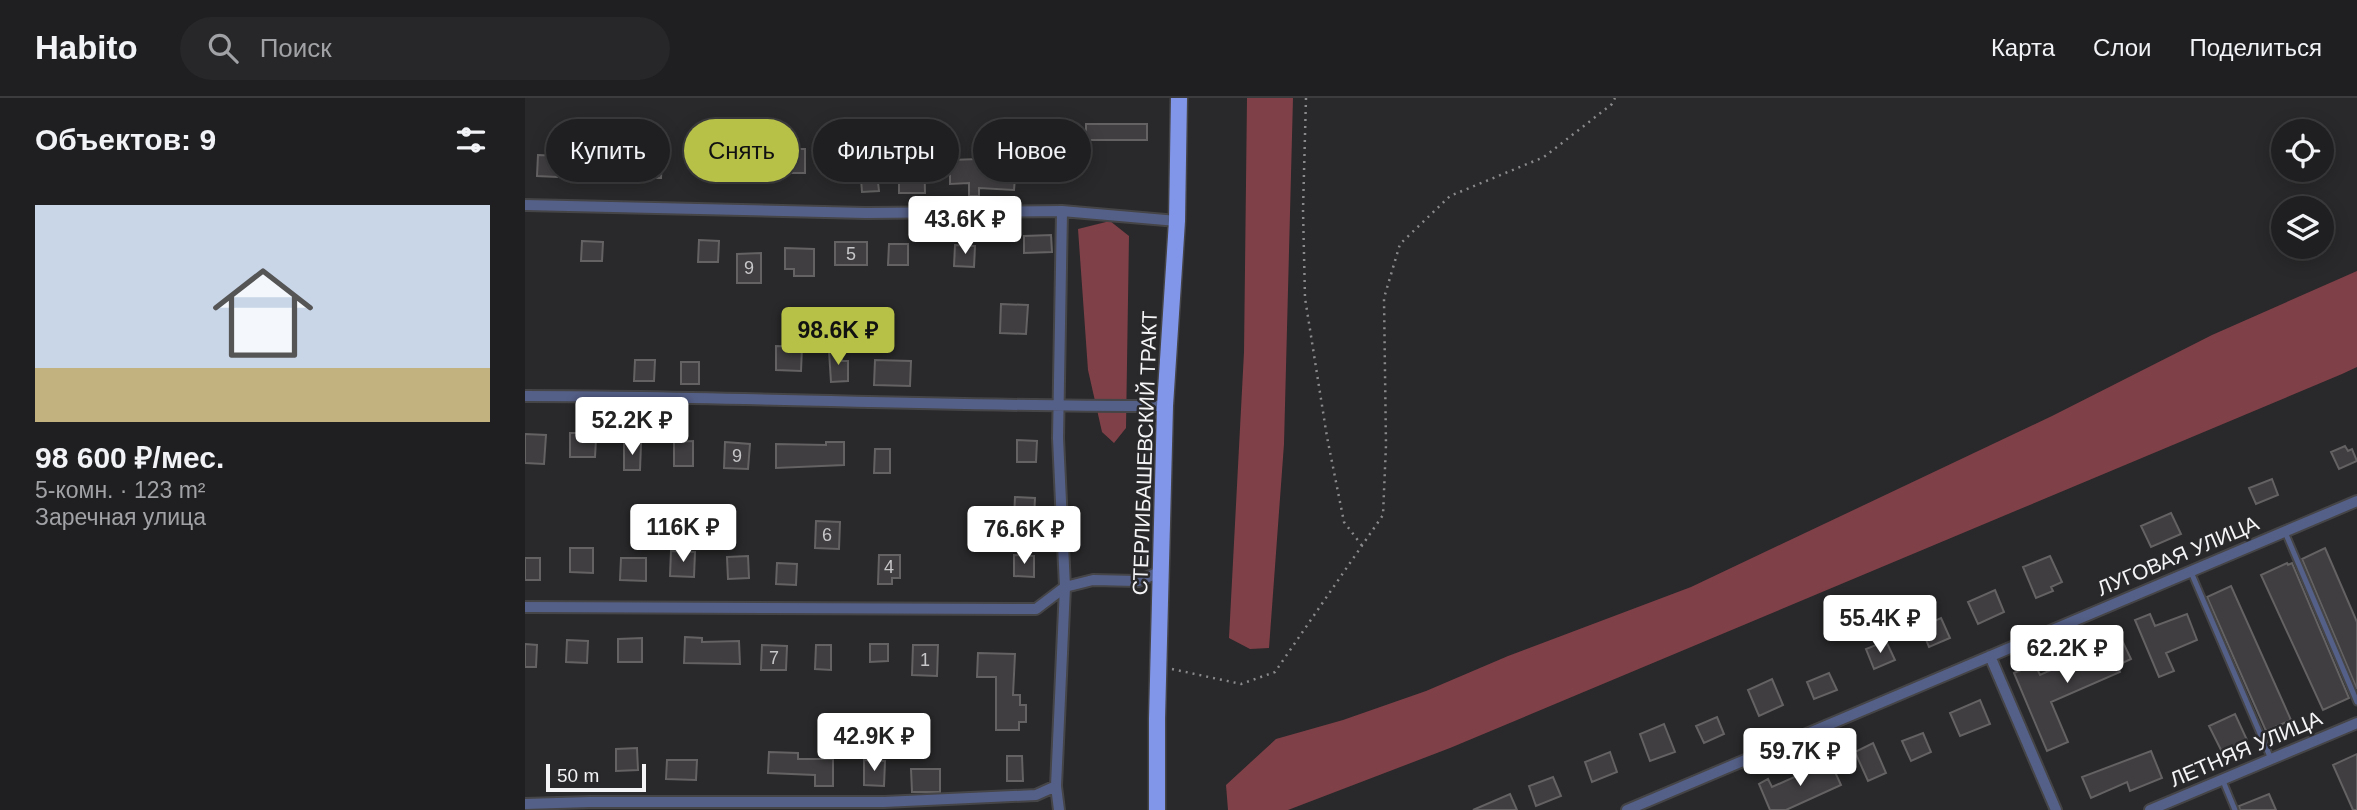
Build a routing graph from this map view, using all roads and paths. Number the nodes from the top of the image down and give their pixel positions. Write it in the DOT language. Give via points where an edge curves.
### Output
graph roads {
  1 [pos="1179,98"];
  2 [pos="1306,98"];
  3 [pos="1615,98"];
  4 [pos="525,205"];
  5 [pos="1062,211"];
  6 [pos="1177,221"];
  7 [pos="525,396"];
  8 [pos="1165,405"];
  9 [pos="1059,407"];
  10 [pos="2357,501"];
  11 [pos="2285,532"];
  12 [pos="1363,547"];
  13 [pos="2191,571"];
  14 [pos="1160,572"];
  15 [pos="1065,587"];
  16 [pos="525,607"];
  17 [pos="1990,656"];
  18 [pos="1158,666"];
  19 [pos="2357,702"];
  20 [pos="2357,723"];
  21 [pos="2271,759"];
  22 [pos="2222,780"];
  23 [pos="1056,786"];
  24 [pos="525,804"];
  25 [pos="1059,810"];
  26 [pos="1157,810"];
  27 [pos="1627,810"];
  28 [pos="2056,810"];
  29 [pos="2150,810"];
  30 [pos="2235,810"];
  1 -- 6 [label="main road, СТЕРЛИБАШЕВСКИЙ ТРАКТ"];
  2 -- 12 [label="path" via="1305,298 1344,522"];
  3 -- 12 [label="path" via="1544,156 1450,196 1400,244 1384,298 1383,516"];
  4 -- 5 [label="street" via="866,214"];
  5 -- 6 [label="street"];
  5 -- 9 [label="street"];
  6 -- 8 [label="main road, СТЕРЛИБАШЕВСКИЙ ТРАКТ"];
  7 -- 9 [label="street"];
  8 -- 9 [label="street"];
  8 -- 14 [label="main road, СТЕРЛИБАШЕВСКИЙ ТРАКТ"];
  9 -- 15 [label="street"];
  10 -- 11 [label="street, ЛУГОВАЯ УЛИЦА"];
  11 -- 13 [label="street, ЛУГОВАЯ УЛИЦА"];
  11 -- 19 [label="lane"];
  12 -- 18 [label="path" via="1275,672 1241,684"];
  13 -- 17 [label="street, ЛУГОВАЯ УЛИЦА"];
  13 -- 21 [label="lane"];
  14 -- 15 [label="street" via="1138,581 1093,580"];
  14 -- 18 [label="main road, СТЕРЛИБАШЕВСКИЙ ТРАКТ"];
  15 -- 16 [label="street" via="1035,609"];
  15 -- 23 [label="street"];
  17 -- 27 [label="street, ЛУГОВАЯ УЛИЦА"];
  17 -- 28 [label="street"];
  18 -- 26 [label="main road, СТЕРЛИБАШЕВСКИЙ ТРАКТ"];
  20 -- 21 [label="street, ЛЕТНЯЯ УЛИЦА"];
  21 -- 22 [label="street, ЛЕТНЯЯ УЛИЦА"];
  22 -- 29 [label="street, ЛЕТНЯЯ УЛИЦА"];
  22 -- 30 [label="lane"];
  23 -- 24 [label="street" via="1036,795 884,802"];
  23 -- 25 [label="street"];
}
